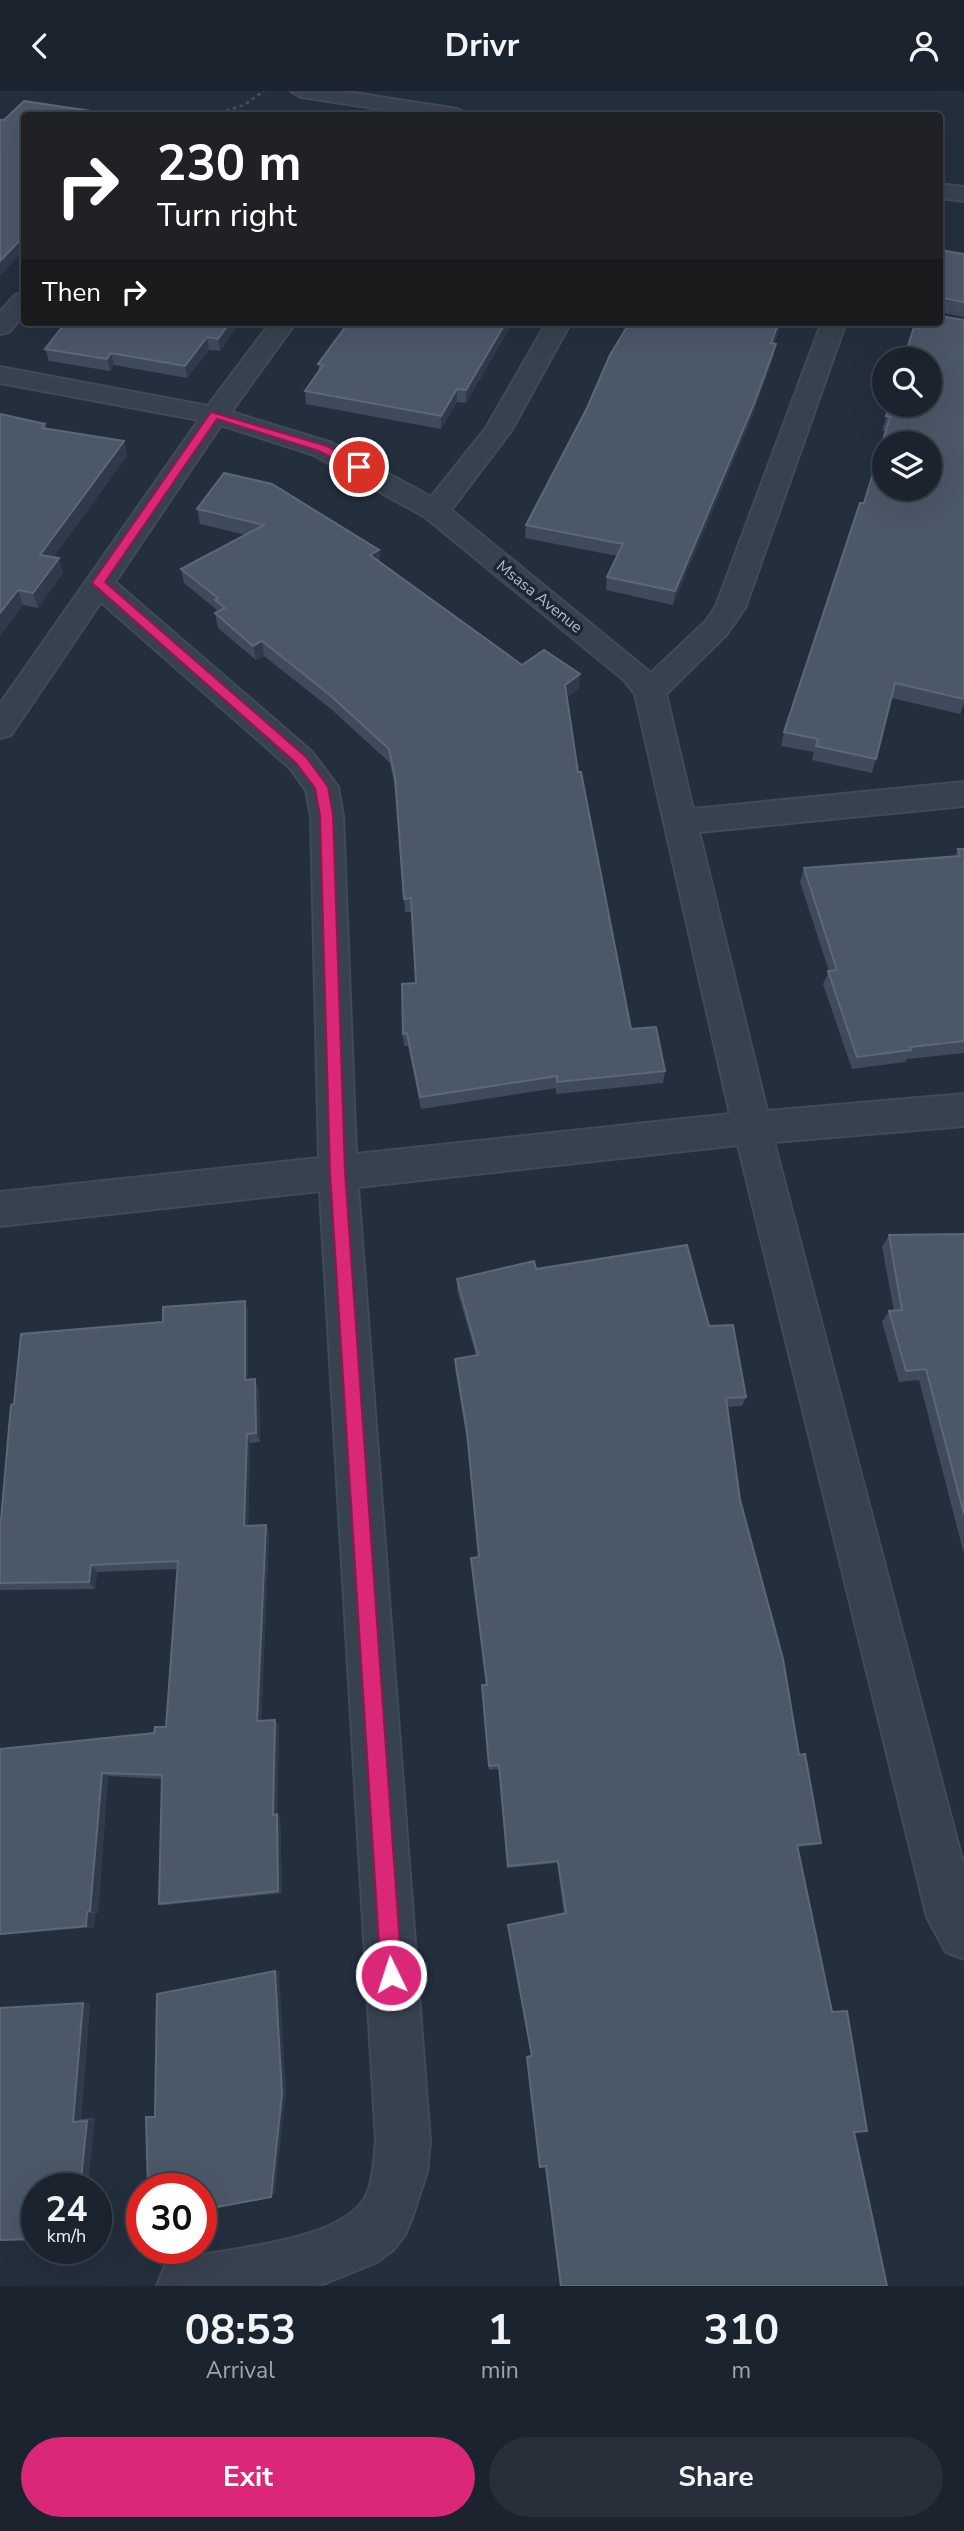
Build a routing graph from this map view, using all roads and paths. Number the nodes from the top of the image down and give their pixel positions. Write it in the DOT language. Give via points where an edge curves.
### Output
graph roads {
  1 [pos="264,91"];
  2 [pos="301,91"];
  3 [pos="223,112"];
  4 [pos="438,112"];
  5 [pos="943,191"];
  6 [pos="964,194"];
  7 [pos="21,303"];
  8 [pos="281,326"];
  9 [pos="557,326"];
  10 [pos="833,326"];
  11 [pos="0,327"];
  12 [pos="0,375"];
  13 [pos="215,415"];
  14 [pos="435,511"];
  15 [pos="98,583"];
  16 [pos="650,692"];
  17 [pos="0,727"];
  18 [pos="964,794"];
  19 [pos="678,822"];
  20 [pos="964,1110"];
  21 [pos="752,1128"];
  22 [pos="338,1172"];
  23 [pos="0,1209"];
  24 [pos="964,1934"];
  25 [pos="185,2286"];
  1 -- 3 [label="path"];
  2 -- 4 [label="street"];
  5 -- 6 [label="street"];
  7 -- 11 [label="street"];
  8 -- 13 [label="street"];
  9 -- 14 [label="street" via="498,431"];
  10 -- 16 [label="street" via="730,608 716,628"];
  12 -- 13 [label="street, Msasa Avenue"];
  13 -- 14 [label="street, Msasa Avenue" via="323,449"];
  13 -- 15 [label="street"];
  14 -- 16 [label="street, Msasa Avenue" via="635,673"];
  15 -- 17 [label="street"];
  15 -- 22 [label="street" via="301,760 322,787 327,815"];
  16 -- 19 [label="street, Msasa Avenue"];
  18 -- 19 [label="street"];
  19 -- 21 [label="street, Msasa Avenue"];
  20 -- 21 [label="street"];
  21 -- 22 [label="street"];
  21 -- 24 [label="street, Msasa Avenue" via="952,1917"];
  22 -- 23 [label="street"];
  22 -- 25 [label="street" via="403,2141 401,2173 382,2219 357,2246 327,2258"];
}
